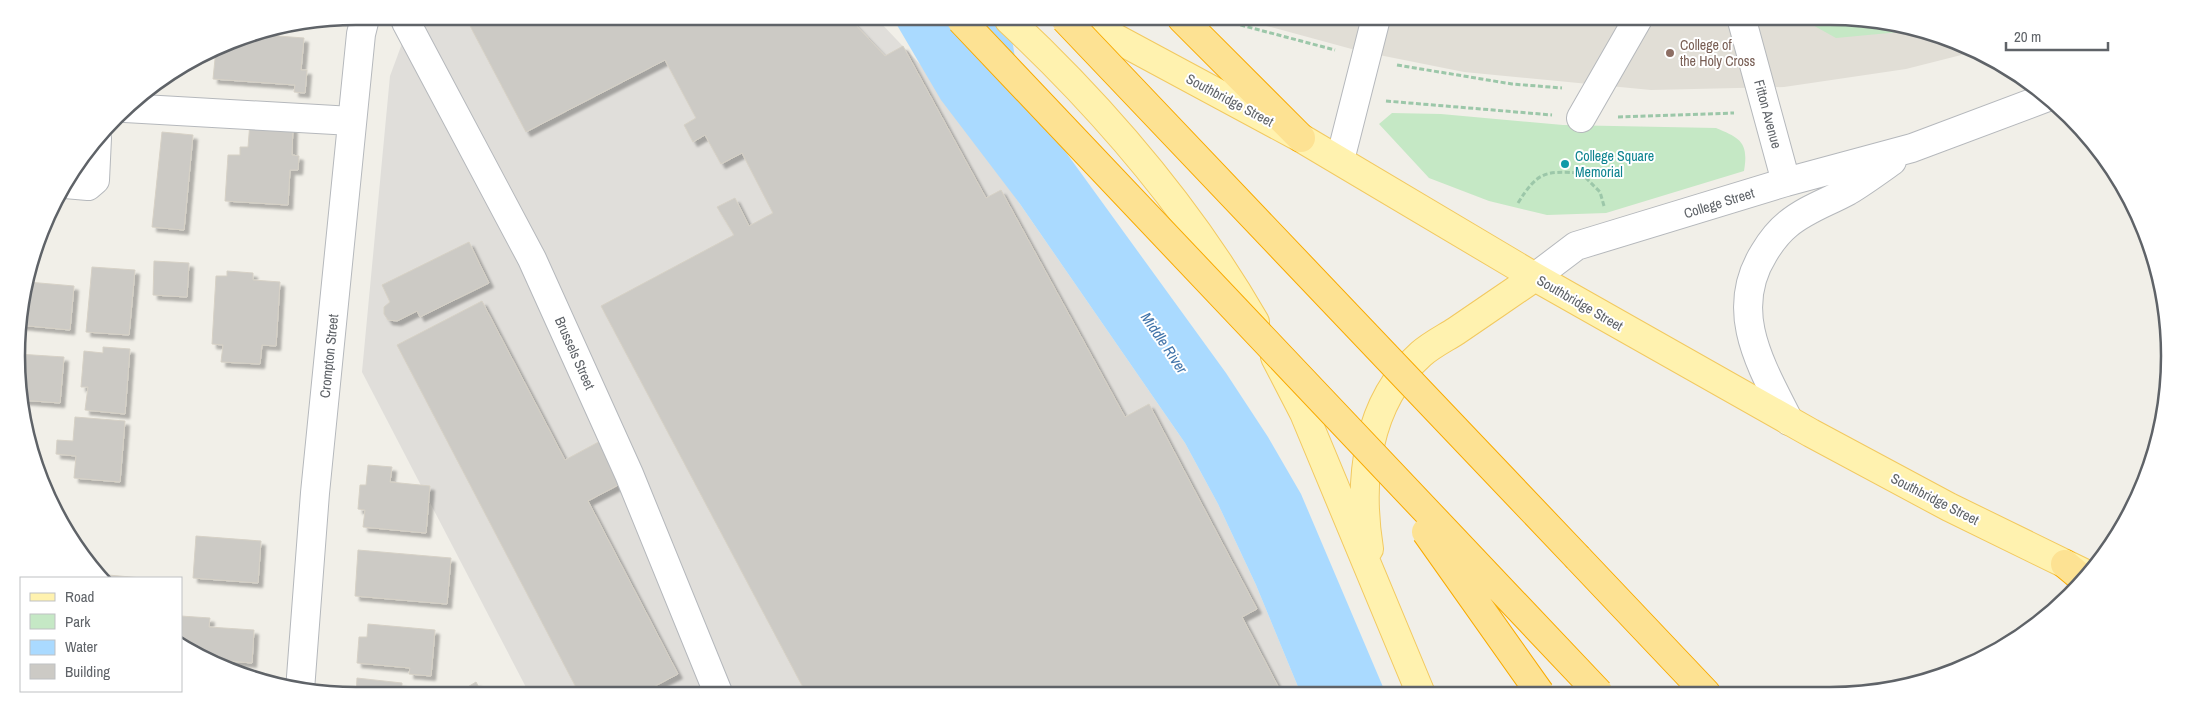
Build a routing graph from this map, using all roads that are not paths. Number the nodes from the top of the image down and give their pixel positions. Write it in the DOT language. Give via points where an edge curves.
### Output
graph roads {
  1 [pos="364,25"];
  2 [pos="408,25"];
  3 [pos="966,25"];
  4 [pos="1015,25"];
  5 [pos="1070,25"];
  6 [pos="1091,25"];
  7 [pos="1188,25"];
  8 [pos="1374,25"];
  9 [pos="1633,25"];
  10 [pos="1743,25"];
  11 [pos="2040,100"];
  12 [pos="136,109"];
  13 [pos="1581,118"];
  14 [pos="352,121"];
  15 [pos="1301,138"];
  16 [pos="1912,148"];
  17 [pos="96,151"];
  18 [pos="1340,160"];
  19 [pos="1786,182"];
  20 [pos="73,185"];
  21 [pos="1535,277"];
  22 [pos="1789,421"];
  23 [pos="1349,428"];
  24 [pos="2079,572"];
  25 [pos="1376,590"];
  26 [pos="301,682"];
  27 [pos="716,687"];
  28 [pos="1418,687"];
  29 [pos="1535,687"];
  30 [pos="1593,687"];
  31 [pos="1700,687"];
  1 -- 14 [label="street, Crompton Street"];
  2 -- 27 [label="street, Brussels Street" via="532,259 629,474"];
  3 -- 23 [label="highway, bridge"];
  4 -- 25 [label="main road" via="1111,122 1148,167 1248,308 1304,413"];
  5 -- 31 [label="highway, bridge"];
  6 -- 15 [label="main road, Southbridge Street"];
  7 -- 15 [label="highway"];
  8 -- 18 [label="street"];
  9 -- 13 [label="street"];
  10 -- 19 [label="street, Fitton Avenue"];
  11 -- 16 [label="street, College Street"];
  12 -- 14 [label="street"];
  14 -- 26 [label="street, Crompton Street" via="315,494"];
  15 -- 18 [label="main road, Southbridge Street"];
  16 -- 19 [label="street, College Street"];
  16 -- 22 [label="street, College Street" via="1848,191 1810,208 1787,224 1757,264 1749,284 1749,326 1758,359"];
  17 -- 20 [label="street" via="95,180 88,186"];
  18 -- 21 [label="main road, Southbridge Street"];
  19 -- 21 [label="street, College Street" via="1576,246"];
  21 -- 22 [label="main road, Southbridge Street"];
  21 -- 25 [label="main road" via="1421,354 1396,383 1378,415 1365,460 1364,496"];
  22 -- 24 [label="main road, Southbridge Street"];
  23 -- 29 [label="highway, bridge" via="1455,571"];
  23 -- 30 [label="highway, bridge"];
  25 -- 28 [label="main road"];
}
